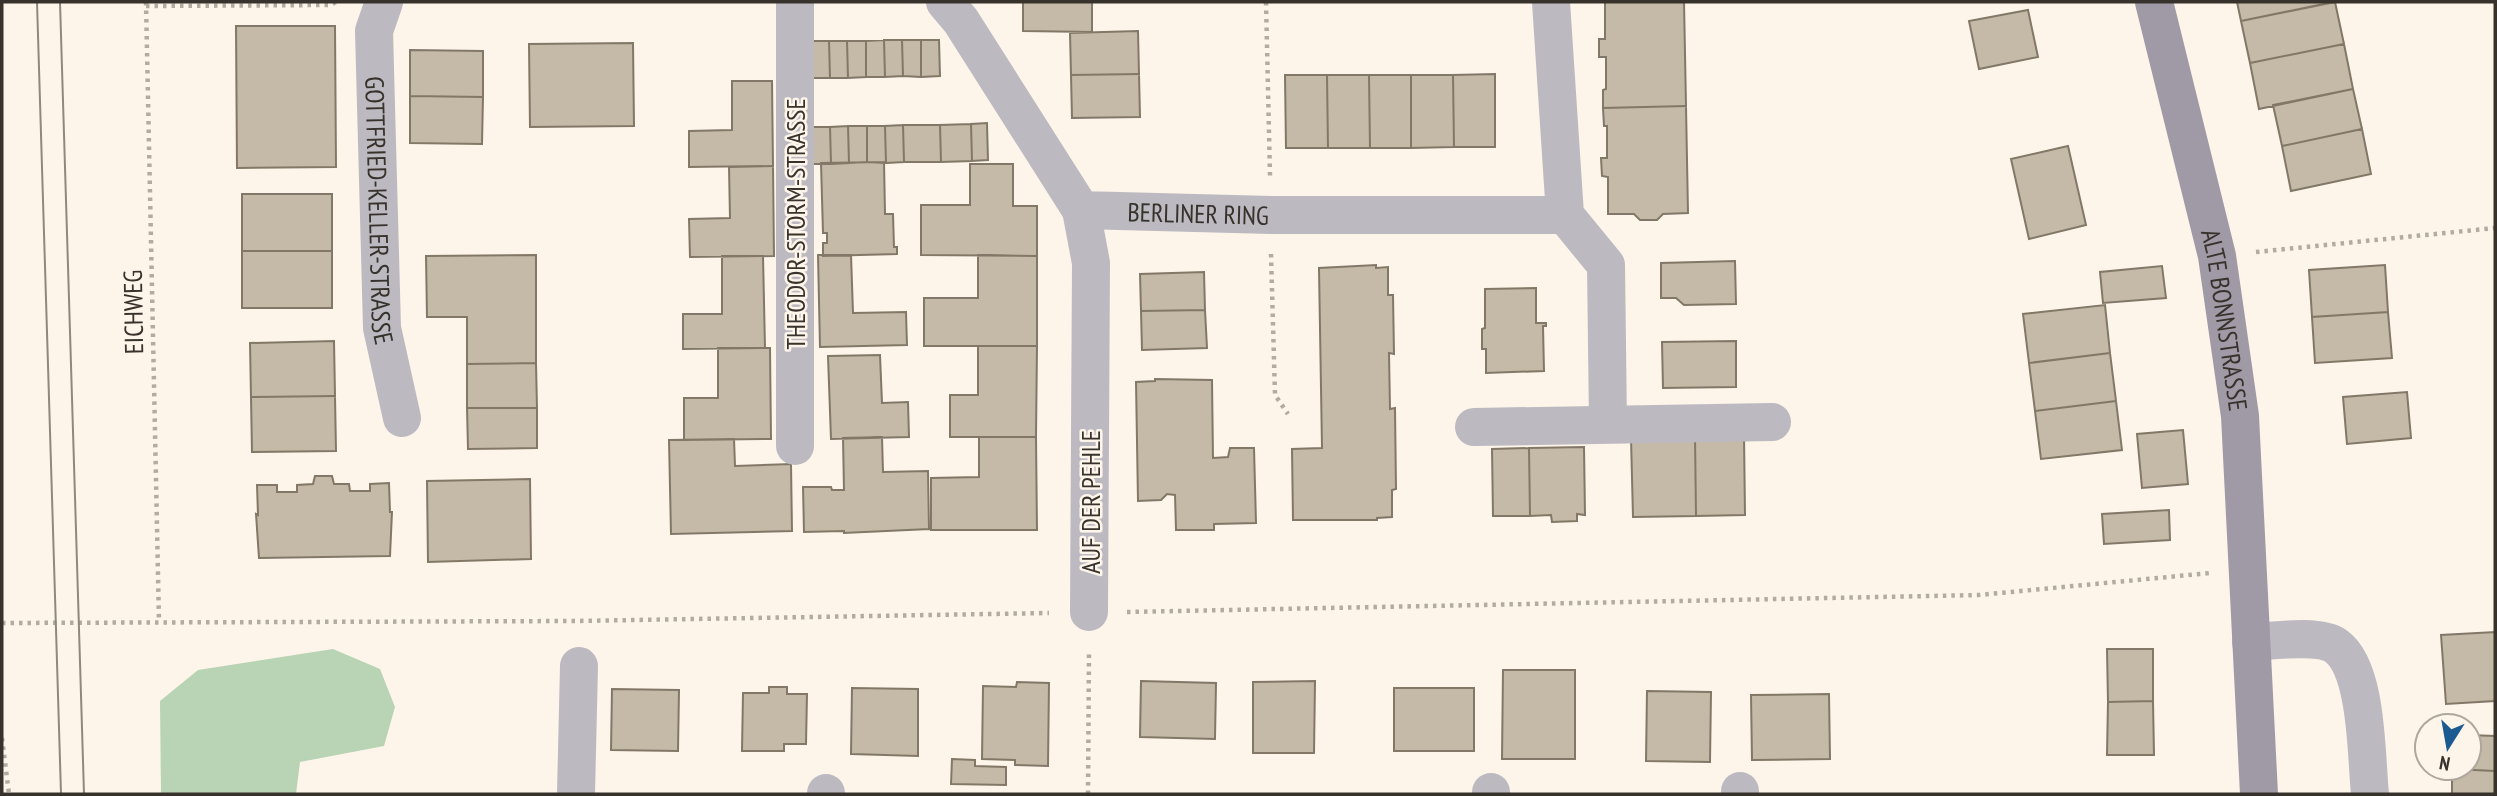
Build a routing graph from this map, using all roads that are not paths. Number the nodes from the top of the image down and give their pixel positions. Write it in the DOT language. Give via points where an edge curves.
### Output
graph roads {
  1 [pos="384,2"];
  2 [pos="795,2"];
  3 [pos="1551,2"];
  4 [pos="2154,2"];
  5 [pos="957,8"];
  6 [pos="1081,210"];
  7 [pos="1565,215"];
  8 [pos="402,418"];
  9 [pos="1772,422"];
  10 [pos="1608,424"];
  11 [pos="1474,427"];
  12 [pos="796,446"];
  13 [pos="1089,612"];
  14 [pos="2251,642"];
  15 [pos="579,666"];
  16 [pos="576,794"];
  17 [pos="2259,794"];
  18 [pos="2370,794"];
  1 -- 8 [label="street, GOTTFRIED-KELLER-STRASSE" via="374,31 382,328"];
  2 -- 12 [label="street, THEODOR-STORM-STRASSE"];
  3 -- 7 [label="street"];
  4 -- 14 [label="main road, ALTE BONNSTRASSE" via="2217,256 2239,416"];
  5 -- 6 [label="street"];
  6 -- 7 [label="street, BERLINER RING"];
  6 -- 13 [label="street, AUF DER PEHLE" via="1091,263"];
  7 -- 10 [label="street" via="1606,265"];
  9 -- 10 [label="street"];
  10 -- 11 [label="street"];
  14 -- 17 [label="main road, ALTE BONNSTRASSE"];
  14 -- 18 [label="street" via="2318,640 2336,646 2351,666 2361,692"];
  15 -- 16 [label="street"];
}
